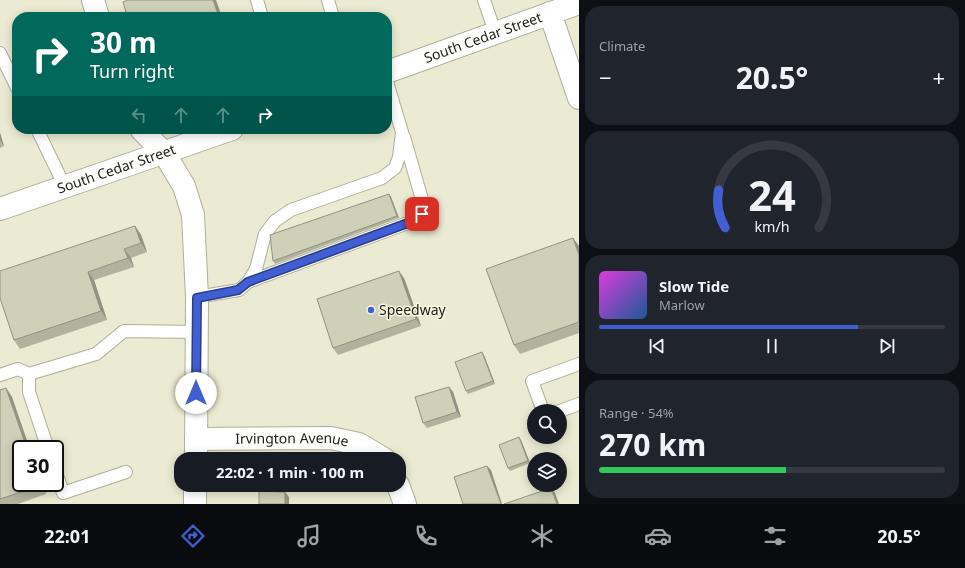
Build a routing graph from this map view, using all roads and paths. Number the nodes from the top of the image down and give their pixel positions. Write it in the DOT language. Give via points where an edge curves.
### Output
graph roads {
  1 [pos="93,0"];
  2 [pos="257,0"];
  3 [pos="328,0"];
  4 [pos="484,0"];
  5 [pos="579,3"];
  6 [pos="97,12"];
  7 [pos="261,12"];
  8 [pos="332,12"];
  9 [pos="550,13"];
  10 [pos="495,32"];
  11 [pos="0,53"];
  12 [pos="392,70"];
  13 [pos="12,78"];
  14 [pos="579,98"];
  15 [pos="392,99"];
  16 [pos="402,132"];
  17 [pos="39,134"];
  18 [pos="146,134"];
  19 [pos="218,134"];
  20 [pos="164,153"];
  21 [pos="65,187"];
  22 [pos="0,209"];
  23 [pos="248,282"];
  24 [pos="197,298"];
  25 [pos="197,332"];
  26 [pos="579,364"];
  27 [pos="29,374"];
  28 [pos="0,375"];
  29 [pos="540,404"];
  30 [pos="579,404"];
  31 [pos="567,408"];
  32 [pos="45,440"];
  33 [pos="196,449"];
  34 [pos="372,452"];
  35 [pos="126,472"];
  36 [pos="63,492"];
  37 [pos="195,492"];
  38 [pos="401,492"];
  39 [pos="195,504"];
  40 [pos="405,504"];
  1 -- 6 [label="street"];
  2 -- 7 [label="lane"];
  3 -- 8 [label="lane"];
  4 -- 10 [label="lane"];
  5 -- 9 [label="street, South Cedar Street"];
  9 -- 10 [label="street, South Cedar Street"];
  9 -- 14 [label="street"];
  10 -- 12 [label="street, South Cedar Street"];
  11 -- 13 [label="lane"];
  15 -- 16 [label="lane"];
  16 -- 23 [label="lane" via="395,168 382,178 292,210 275,221 265,234 256,269"];
  16 -- 23 [label="lane" via="423,203 422,214 416,220"];
  17 -- 21 [label="lane"];
  18 -- 20 [label="street"];
  19 -- 20 [label="street, South Cedar Street"];
  20 -- 21 [label="street, South Cedar Street"];
  20 -- 24 [label="street" via="184,186 193,215"];
  21 -- 22 [label="street, South Cedar Street"];
  23 -- 24 [label="lane" via="238,290"];
  24 -- 25 [label="street"];
  25 -- 27 [label="lane" via="124,331 96,354"];
  25 -- 33 [label="street"];
  26 -- 29 [label="lane" via="532,381"];
  27 -- 28 [label="lane" via="18,369"];
  27 -- 32 [label="lane" via="29,392"];
  30 -- 31 [label="lane"];
  33 -- 34 [label="street, Irvington Avenue" via="331,438 359,444"];
  35 -- 36 [label="lane"];
  37 -- 39 [label="street"];
  38 -- 40 [label="street"];
}
